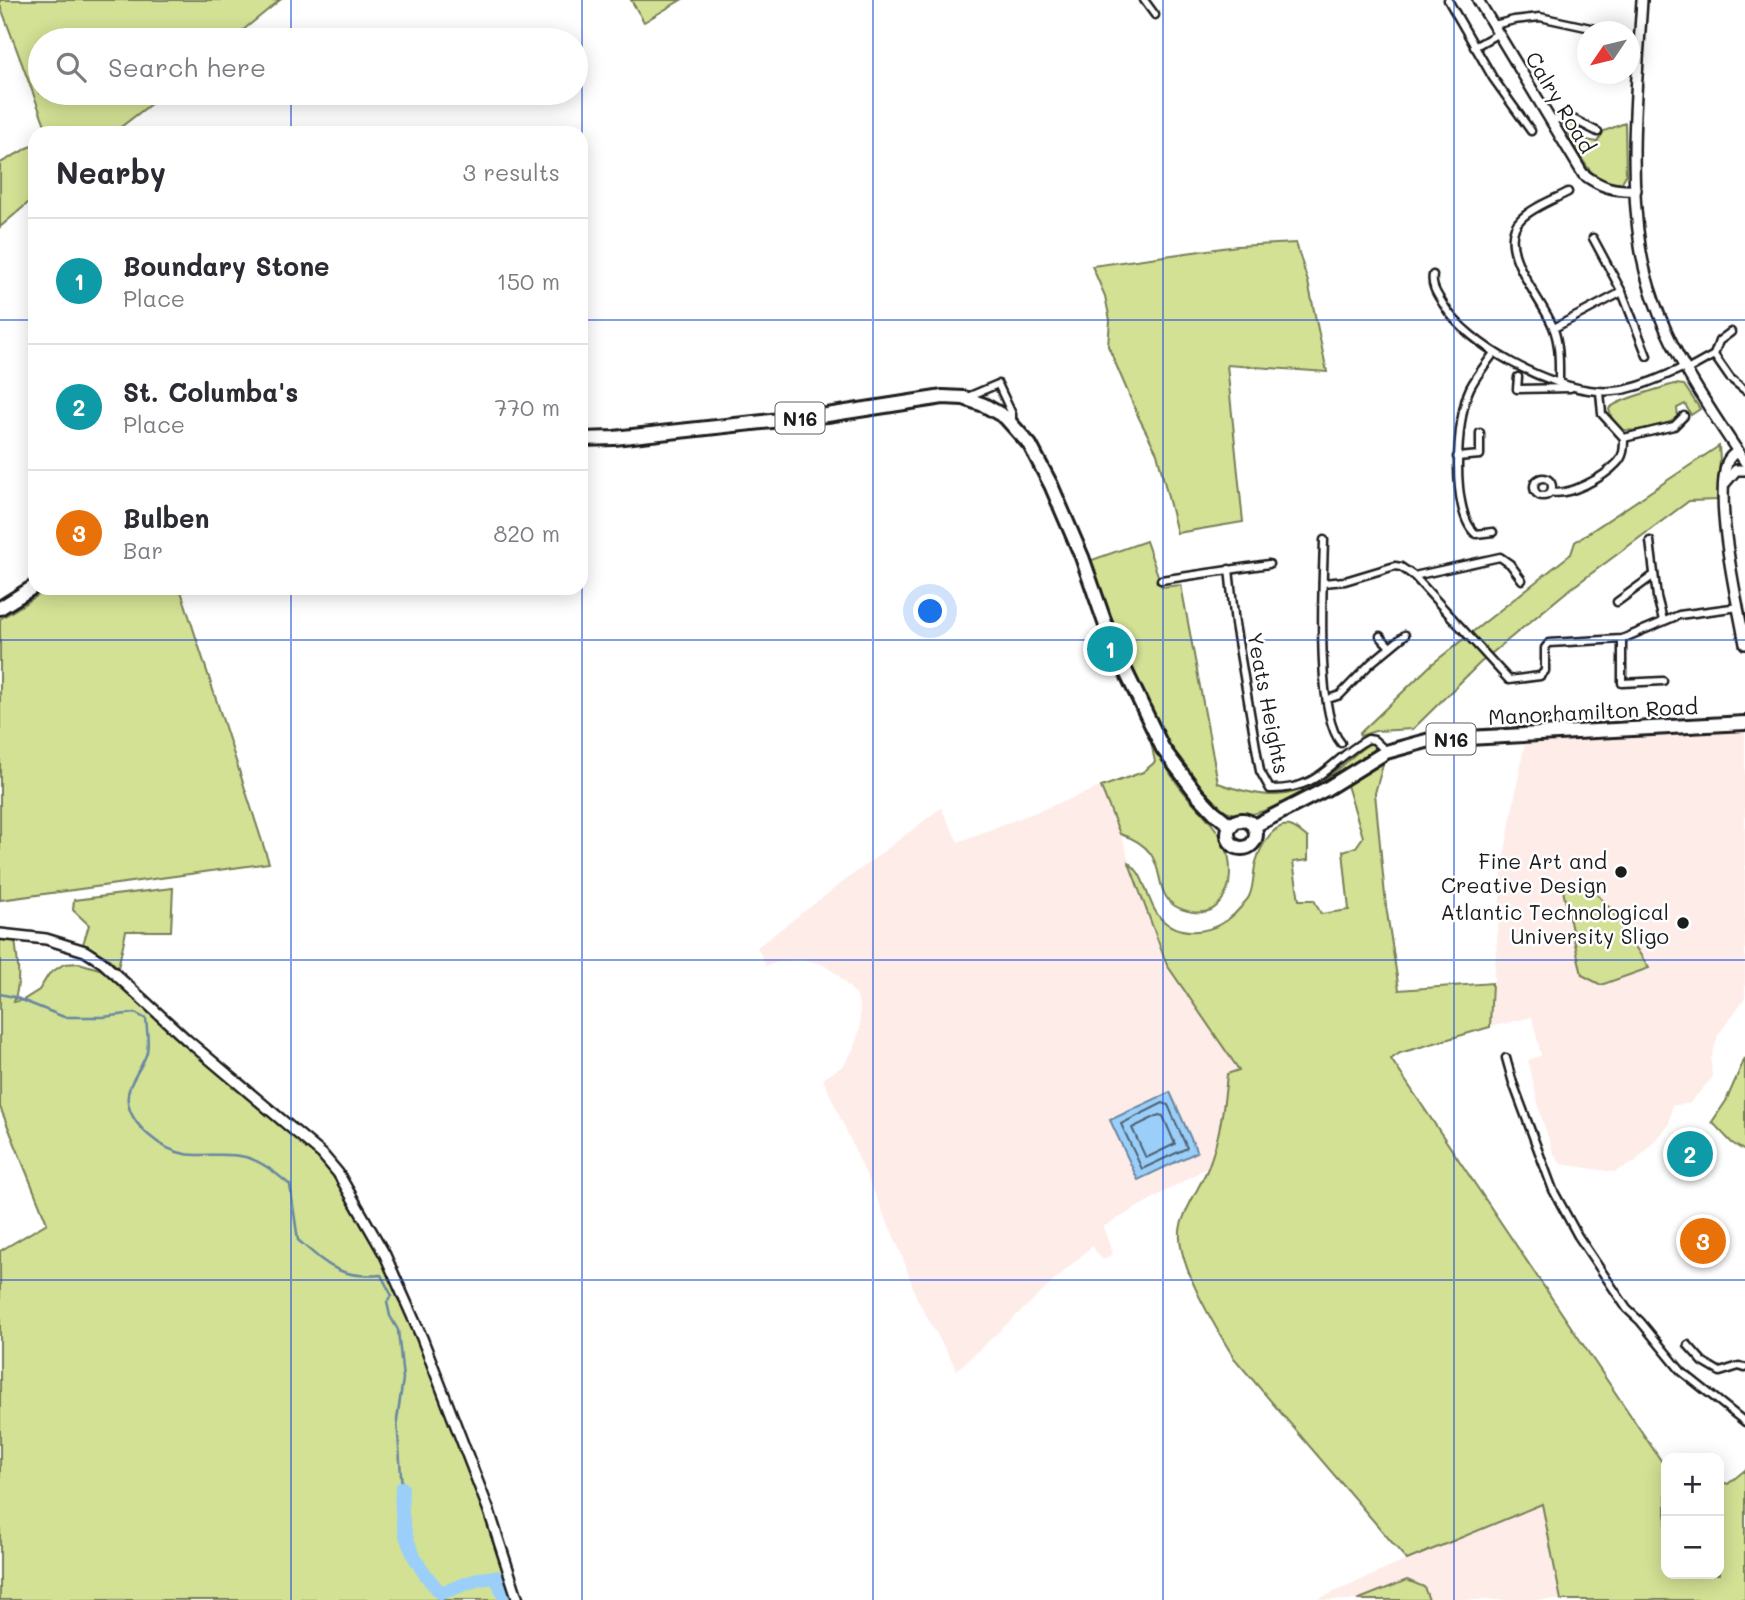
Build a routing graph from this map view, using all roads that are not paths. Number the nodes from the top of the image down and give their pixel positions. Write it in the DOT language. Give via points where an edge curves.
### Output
graph roads {
  1 [pos="1144,0"];
  2 [pos="1448,0"];
  3 [pos="1478,0"];
  4 [pos="1643,0"];
  5 [pos="1155,15"];
  6 [pos="1577,25"];
  7 [pos="1496,29"];
  8 [pos="1474,47"];
  9 [pos="1551,120"];
  10 [pos="1531,131"];
  11 [pos="1598,132"];
  12 [pos="1636,190"];
  13 [pos="1568,192"];
  14 [pos="1593,237"];
  15 [pos="1433,275"];
  16 [pos="1622,292"];
  17 [pos="1554,328"];
  18 [pos="1731,332"];
  19 [pos="1494,353"];
  20 [pos="1714,355"];
  21 [pos="1647,356"];
  22 [pos="1686,369"];
  23 [pos="1518,377"];
  24 [pos="1559,382"];
  25 [pos="1573,388"];
  26 [pos="1745,390"];
  27 [pos="1600,392"];
  28 [pos="964,398"];
  29 [pos="1685,415"];
  30 [pos="1013,424"];
  31 [pos="1480,433"];
  32 [pos="1623,438"];
  33 [pos="588,439"];
  34 [pos="1738,451"];
  35 [pos="1457,457"];
  36 [pos="1745,462"];
  37 [pos="1745,470"];
  38 [pos="1723,486"];
  39 [pos="1551,492"];
  40 [pos="1493,532"];
  41 [pos="1324,540"];
  42 [pos="1650,541"];
  43 [pos="1269,564"];
  44 [pos="1229,569"];
  45 [pos="1654,575"];
  46 [pos="1414,576"];
  47 [pos="1161,580"];
  48 [pos="1522,580"];
  49 [pos="1323,583"];
  50 [pos="28,590"];
  51 [pos="1617,602"];
  52 [pos="1739,607"];
  53 [pos="0,608"];
  54 [pos="1663,620"];
  55 [pos="1405,635"];
  56 [pos="1380,636"];
  57 [pos="1622,639"];
  58 [pos="1745,644"];
  59 [pos="1390,647"];
  60 [pos="1663,681"];
  61 [pos="1328,699"];
  62 [pos="1745,723"];
  63 [pos="1341,743"];
  64 [pos="1386,752"];
  65 [pos="1231,825"];
  66 [pos="1254,826"];
  67 [pos="0,934"];
  68 [pos="1506,1058"];
  69 [pos="1688,1345"];
  70 [pos="1745,1368"];
  71 [pos="1745,1422"];
  72 [pos="517,1600"];
  1 -- 5 [label="street"];
  2 -- 8 [label="street"];
  3 -- 7 [label="street, Calry Road"];
  4 -- 12 [label="street"];
  6 -- 7 [label="street" via="1540,17 1514,20"];
  7 -- 8 [label="street"];
  7 -- 9 [label="street, Calry Road"];
  8 -- 10 [label="street"];
  9 -- 11 [label="street" via="1571,118"];
  9 -- 12 [label="street, Calry Road" via="1583,174 1600,186"];
  12 -- 22 [label="street" via="1640,248 1670,340"];
  13 -- 17 [label="street" via="1519,220 1512,234 1514,253"];
  14 -- 16 [label="street"];
  15 -- 19 [label="street" via="1432,282 1447,310"];
  16 -- 17 [label="street"];
  16 -- 21 [label="street"];
  17 -- 24 [label="street"];
  18 -- 20 [label="street" via="1719,341"];
  19 -- 24 [label="street"];
  19 -- 35 [label="street" via="1470,388 1460,418"];
  20 -- 22 [label="street"];
  20 -- 26 [label="street"];
  22 -- 27 [label="street" via="1638,386"];
  22 -- 34 [label="street"];
  23 -- 25 [label="street" via="1517,389"];
  24 -- 25 [label="street"];
  25 -- 27 [label="street"];
  27 -- 32 [label="street" via="1602,414"];
  28 -- 30 [label="highway, N16"];
  28 -- 30 [label="street" via="998,384"];
  28 -- 33 [label="highway, N16"];
  29 -- 32 [label="street" via="1674,426"];
  30 -- 65 [label="highway, N16" via="1051,485 1112,643 1163,749 1214,813"];
  31 -- 35 [label="street" via="1480,455"];
  32 -- 39 [label="street" via="1625,448 1616,464 1573,491"];
  34 -- 36 [label="street"];
  34 -- 38 [label="street" via="1728,462"];
  35 -- 40 [label="street" via="1466,522 1476,534"];
  37 -- 38 [label="street" via="1736,470"];
  38 -- 52 [label="street"];
  41 -- 49 [label="street"];
  42 -- 45 [label="street"];
  43 -- 44 [label="street"];
  44 -- 47 [label="street"];
  44 -- 64 [label="street, Yeats Heights" via="1260,771 1267,786 1304,785 1368,738"];
  45 -- 51 [label="street"];
  45 -- 54 [label="street"];
  46 -- 48 [label="street" via="1500,557"];
  46 -- 49 [label="street" via="1395,566"];
  46 -- 57 [label="street" via="1509,680 1540,676 1545,671 1549,643"];
  49 -- 61 [label="street" via="1321,638"];
  50 -- 53 [label="highway"];
  52 -- 54 [label="street"];
  52 -- 58 [label="street"];
  54 -- 57 [label="street"];
  55 -- 59 [label="street"];
  56 -- 59 [label="street"];
  57 -- 60 [label="street" via="1622,683"];
  59 -- 61 [label="street" via="1340,695"];
  61 -- 63 [label="street" via="1335,736"];
  62 -- 64 [label="highway, Manorhamilton Road / N16" via="1430,740"];
  64 -- 66 [label="highway, Manorhamilton Road / N16"];
  65 -- 66 [label="highway, N16" via="1242,820"];
  65 -- 66 [label="highway, N16" via="1230,841 1241,848 1253,843"];
  67 -- 72 [label="street" via="46,939 85,951 102,962 322,1154 338,1173 385,1255 422,1338 489,1511"];
  68 -- 71 [label="street" via="1553,1190 1576,1233 1627,1309 1681,1371"];
  69 -- 70 [label="street" via="1720,1372"];
}
